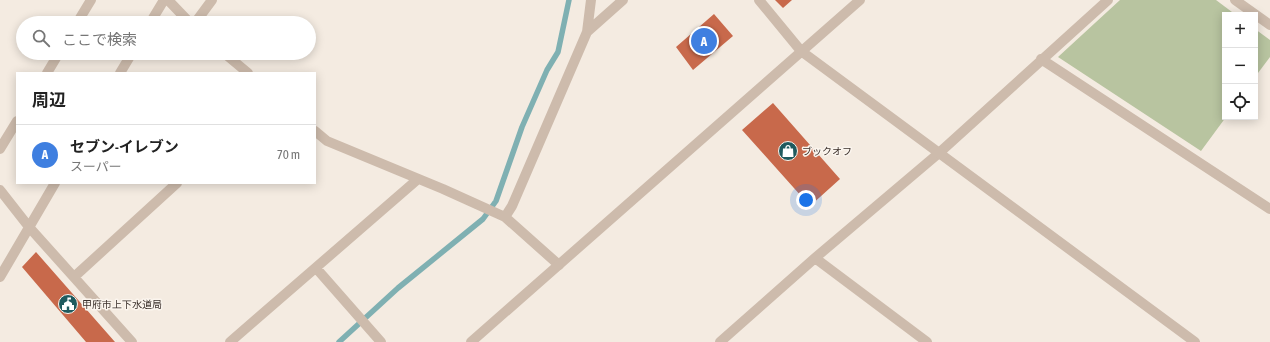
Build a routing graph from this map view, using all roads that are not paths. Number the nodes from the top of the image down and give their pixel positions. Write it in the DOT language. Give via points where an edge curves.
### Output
graph roads {
  1 [pos="91,0"];
  2 [pos="164,0"];
  3 [pos="168,0"];
  4 [pos="212,0"];
  5 [pos="591,0"];
  6 [pos="623,0"];
  7 [pos="759,0"];
  8 [pos="860,0"];
  9 [pos="1108,0"];
  10 [pos="1235,0"];
  11 [pos="81,16"];
  12 [pos="154,16"];
  13 [pos="183,16"];
  14 [pos="200,16"];
  15 [pos="1270,25"];
  16 [pos="587,32"];
  17 [pos="801,51"];
  18 [pos="1042,59"];
  19 [pos="55,60"];
  20 [pos="128,60"];
  21 [pos="232,60"];
  22 [pos="48,72"];
  23 [pos="121,72"];
  24 [pos="247,72"];
  25 [pos="16,123"];
  26 [pos="316,132"];
  27 [pos="0,149"];
  28 [pos="939,153"];
  29 [pos="418,179"];
  30 [pos="54,184"];
  31 [pos="176,184"];
  32 [pos="0,190"];
  33 [pos="1270,209"];
  34 [pos="503,216"];
  35 [pos="30,227"];
  36 [pos="815,258"];
  37 [pos="559,265"];
  38 [pos="316,268"];
  39 [pos="0,277"];
  40 [pos="74,277"];
  41 [pos="132,342"];
  42 [pos="230,342"];
  43 [pos="381,342"];
  44 [pos="471,342"];
  45 [pos="720,342"];
  46 [pos="927,342"];
  47 [pos="1195,342"];
  1 -- 11 [label="street"];
  2 -- 12 [label="street"];
  3 -- 13 [label="street"];
  4 -- 14 [label="street"];
  5 -- 16 [label="street"];
  6 -- 16 [label="street"];
  7 -- 17 [label="street"];
  8 -- 17 [label="street"];
  9 -- 18 [label="street"];
  10 -- 15 [label="street"];
  16 -- 34 [label="street" via="512,206"];
  17 -- 28 [label="street"];
  17 -- 37 [label="street"];
  18 -- 28 [label="street"];
  18 -- 33 [label="street"];
  19 -- 22 [label="street"];
  20 -- 23 [label="street"];
  21 -- 24 [label="street"];
  25 -- 27 [label="street"];
  26 -- 29 [label="street" via="327,141"];
  28 -- 36 [label="street"];
  28 -- 47 [label="street"];
  29 -- 34 [label="street"];
  29 -- 38 [label="street"];
  30 -- 35 [label="street"];
  31 -- 40 [label="street"];
  32 -- 35 [label="street"];
  34 -- 37 [label="street"];
  35 -- 39 [label="street"];
  35 -- 40 [label="street"];
  36 -- 45 [label="street"];
  36 -- 46 [label="street"];
  37 -- 44 [label="street"];
  38 -- 42 [label="street"];
  38 -- 43 [label="street"];
  40 -- 41 [label="street"];
}
